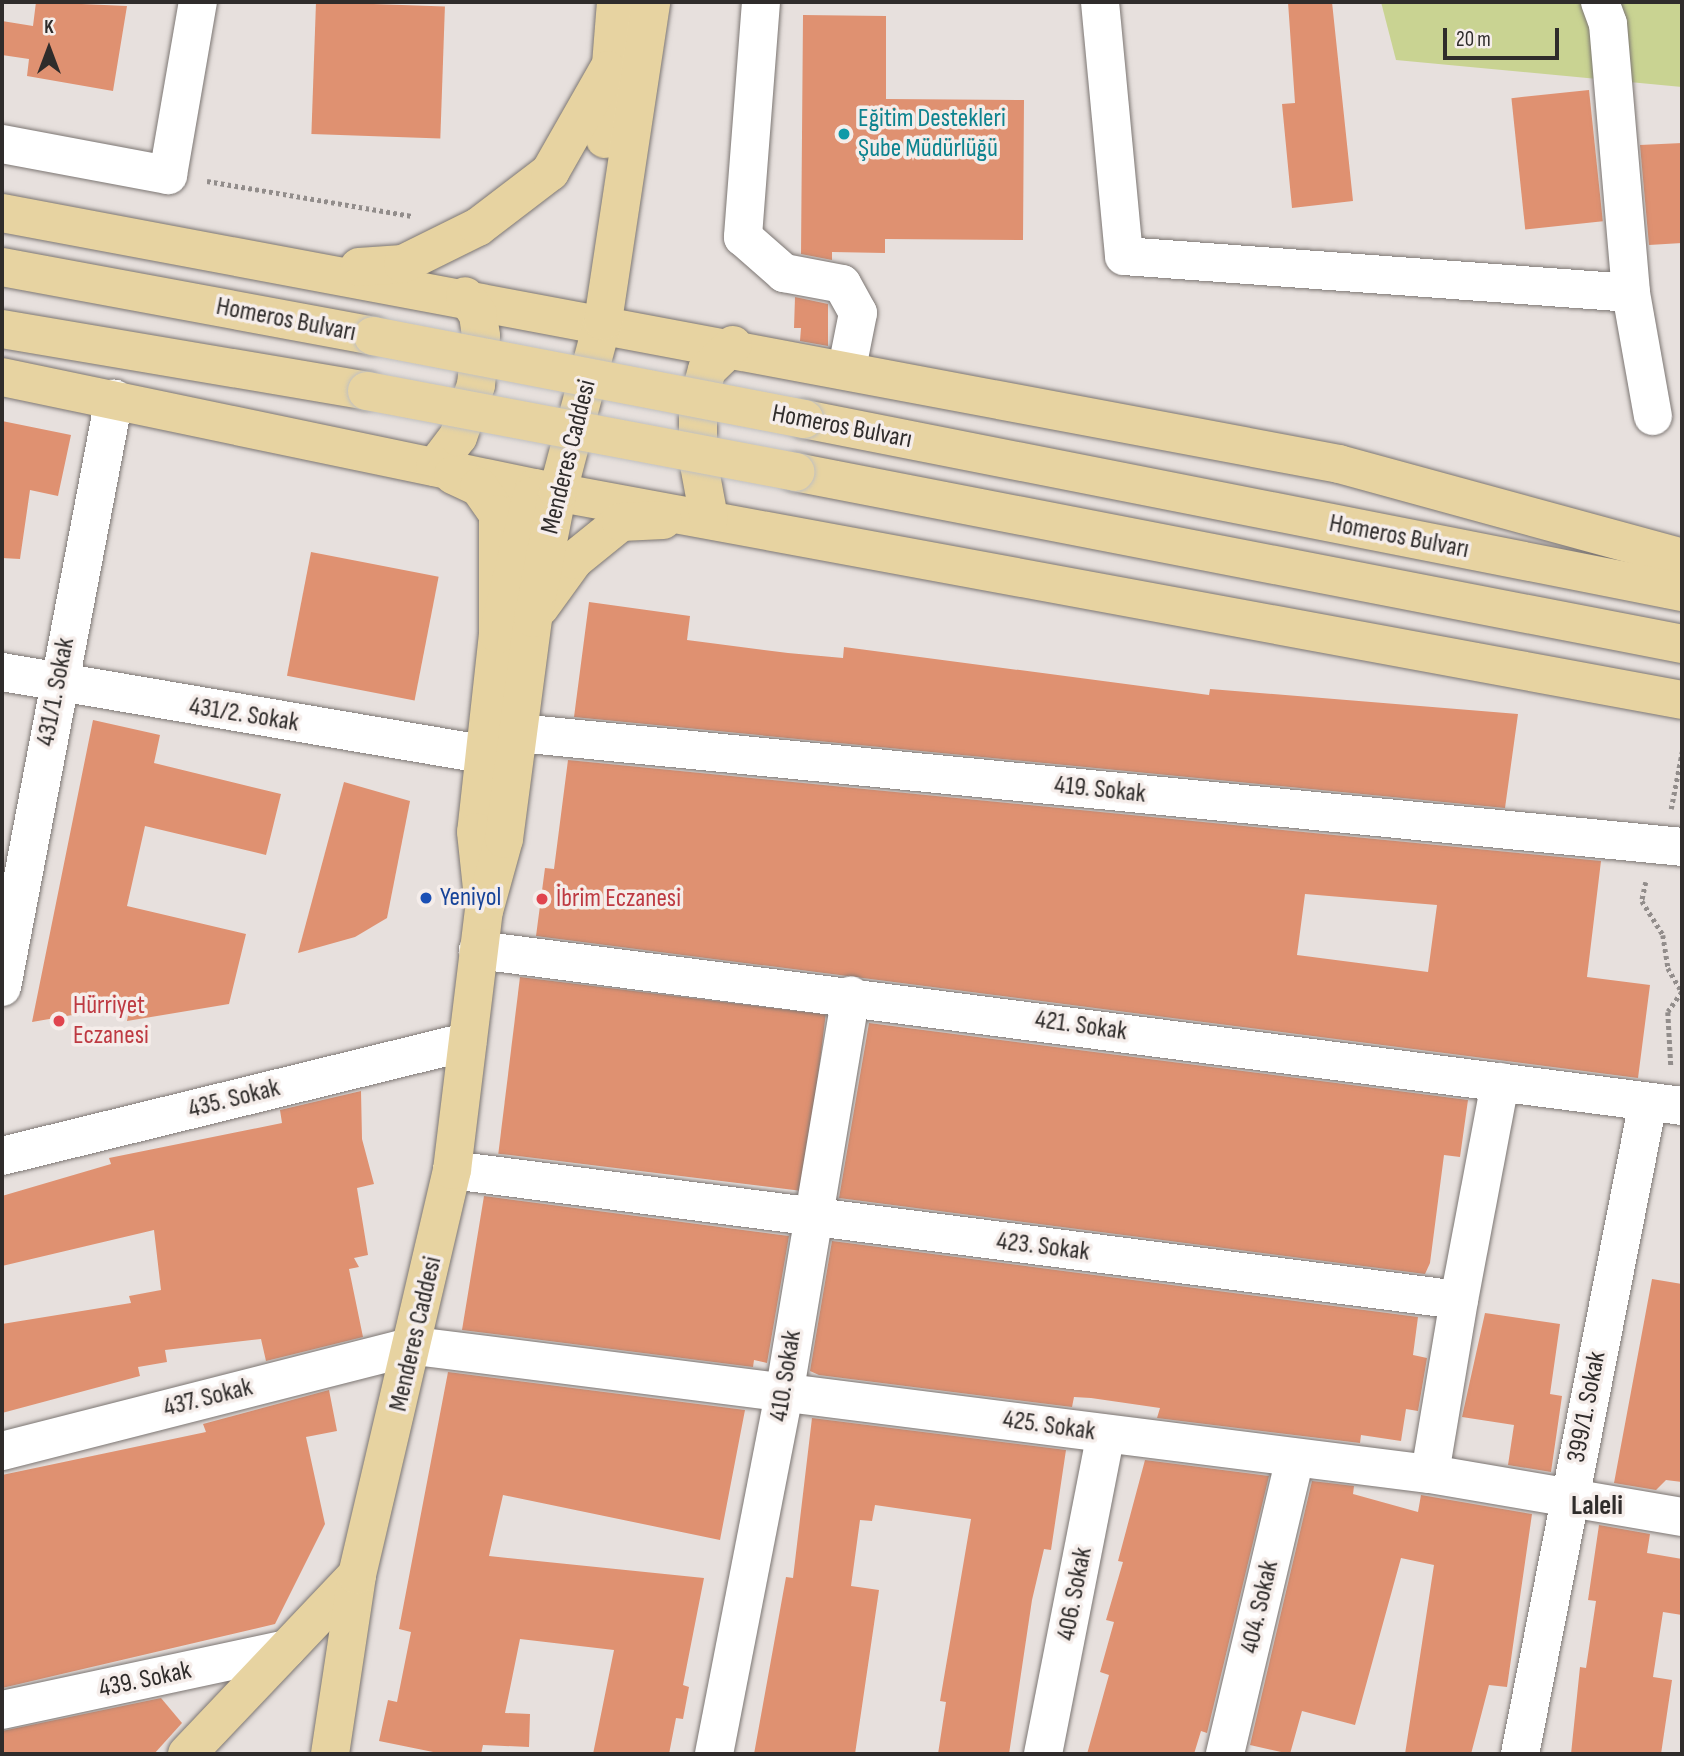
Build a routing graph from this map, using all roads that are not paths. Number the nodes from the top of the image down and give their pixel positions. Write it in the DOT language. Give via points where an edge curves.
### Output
graph roads {
  1 [pos="198,2"];
  2 [pos="616,2"];
  3 [pos="651,2"];
  4 [pos="761,2"];
  5 [pos="1100,2"];
  6 [pos="1600,2"];
  7 [pos="613,62"];
  8 [pos="2,144"];
  9 [pos="2,213"];
  10 [pos="2,267"];
  11 [pos="315,270"];
  12 [pos="1631,293"];
  13 [pos="465,296"];
  14 [pos="590,319"];
  15 [pos="2,329"];
  16 [pos="733,345"];
  17 [pos="847,368"];
  18 [pos="2,377"];
  19 [pos="114,399"];
  20 [pos="1653,416"];
  21 [pos="435,467"];
  22 [pos="546,489"];
  23 [pos="709,518"];
  24 [pos="1682,558"];
  25 [pos="1682,592"];
  26 [pos="533,618"];
  27 [pos="498,634"];
  28 [pos="1682,644"];
  29 [pos="2,673"];
  30 [pos="58,685"];
  31 [pos="1682,701"];
  32 [pos="518,733"];
  33 [pos="486,755"];
  34 [pos="1668,846"];
  35 [pos="484,911"];
  36 [pos="478,950"];
  37 [pos="2,987"];
  38 [pos="851,996"];
  39 [pos="467,1042"];
  40 [pos="1500,1082"];
  41 [pos="1665,1104"];
  42 [pos="2,1156"];
  43 [pos="452,1170"];
  44 [pos="810,1217"];
  45 [pos="1460,1300"];
  46 [pos="415,1346"];
  47 [pos="785,1389"];
  48 [pos="1106,1434"];
  49 [pos="2,1451"];
  50 [pos="1295,1459"];
  51 [pos="1430,1474"];
  52 [pos="1569,1496"];
  53 [pos="1682,1517"];
  54 [pos="357,1575"];
  55 [pos="288,1649"];
  56 [pos="2,1710"];
  57 [pos="187,1754"];
  58 [pos="330,1754"];
  59 [pos="714,1754"];
  60 [pos="1043,1754"];
  61 [pos="1225,1754"];
  62 [pos="1520,1754"];
  1 -- 8 [label="street" via="168,175"];
  2 -- 7 [label="main road, Menderes Caddesi"];
  3 -- 14 [label="main road, Menderes Caddesi"];
  4 -- 17 [label="street" via="743,237 784,273 842,284 858,313"];
  5 -- 12 [label="street" via="1124,256"];
  6 -- 12 [label="street" via="1608,24"];
  7 -- 11 [label="main road" via="550,172 478,227 403,264"];
  7 -- 14 [label="main road, Menderes Caddesi"];
  9 -- 11 [label="main road"];
  10 -- 25 [label="main road, Homeros Bulvarı, bridge"];
  11 -- 13 [label="main road"];
  12 -- 20 [label="street"];
  13 -- 14 [label="main road"];
  13 -- 21 [label="main road" via="478,314 481,336 476,385 458,437"];
  14 -- 16 [label="main road"];
  14 -- 22 [label="main road, Menderes Caddesi"];
  15 -- 28 [label="main road, Homeros Bulvarı, bridge" via="795,472"];
  16 -- 17 [label="main road"];
  16 -- 23 [label="main road" via="707,370 698,403 698,459"];
  17 -- 24 [label="main road" via="1339,464"];
  18 -- 19 [label="main road"];
  19 -- 21 [label="main road"];
  19 -- 30 [label="street, 431/1. Sokak"];
  21 -- 22 [label="main road"];
  21 -- 27 [label="main road" via="479,487 498,514"];
  22 -- 23 [label="main road"];
  22 -- 26 [label="main road, Menderes Caddesi"];
  22 -- 27 [label="main road"];
  23 -- 26 [label="main road" via="621,522 574,560"];
  23 -- 31 [label="main road"];
  26 -- 32 [label="main road, Menderes Caddesi"];
  27 -- 33 [label="main road, Menderes Caddesi"];
  29 -- 30 [label="street, 431/2. Sokak"];
  30 -- 33 [label="street, 431/2. Sokak"];
  30 -- 37 [label="street, 431/1. Sokak"];
  32 -- 34 [label="street, 419. Sokak"];
  32 -- 35 [label="main road, Menderes Caddesi" via="504,839"];
  33 -- 35 [label="main road, Menderes Caddesi" via="476,832"];
  35 -- 36 [label="main road, Menderes Caddesi"];
  36 -- 38 [label="street, 421. Sokak"];
  36 -- 39 [label="main road, Menderes Caddesi"];
  38 -- 40 [label="street, 421. Sokak"];
  38 -- 44 [label="street, 410. Sokak"];
  39 -- 42 [label="street, 435. Sokak"];
  39 -- 43 [label="main road, Menderes Caddesi"];
  40 -- 41 [label="street, 421. Sokak"];
  40 -- 45 [label="street"];
  41 -- 52 [label="street, 399/1. Sokak"];
  43 -- 44 [label="street, 423. Sokak"];
  43 -- 46 [label="main road, Menderes Caddesi"];
  44 -- 45 [label="street, 423. Sokak"];
  44 -- 47 [label="street, 410. Sokak"];
  45 -- 51 [label="street"];
  46 -- 47 [label="street, 425. Sokak"];
  46 -- 49 [label="street, 437. Sokak"];
  46 -- 54 [label="main road, Menderes Caddesi"];
  47 -- 48 [label="street, 425. Sokak"];
  47 -- 59 [label="street, 410. Sokak"];
  48 -- 50 [label="street, 425. Sokak"];
  48 -- 60 [label="street, 406. Sokak"];
  50 -- 51 [label="street, 425. Sokak"];
  50 -- 61 [label="street, 404. Sokak"];
  51 -- 52 [label="street, 425. Sokak"];
  52 -- 53 [label="street, 425. Sokak"];
  52 -- 62 [label="street, 399/1. Sokak"];
  54 -- 55 [label="main road"];
  54 -- 58 [label="main road, Menderes Caddesi"];
  55 -- 56 [label="street, 439. Sokak"];
  55 -- 57 [label="main road"];
}
